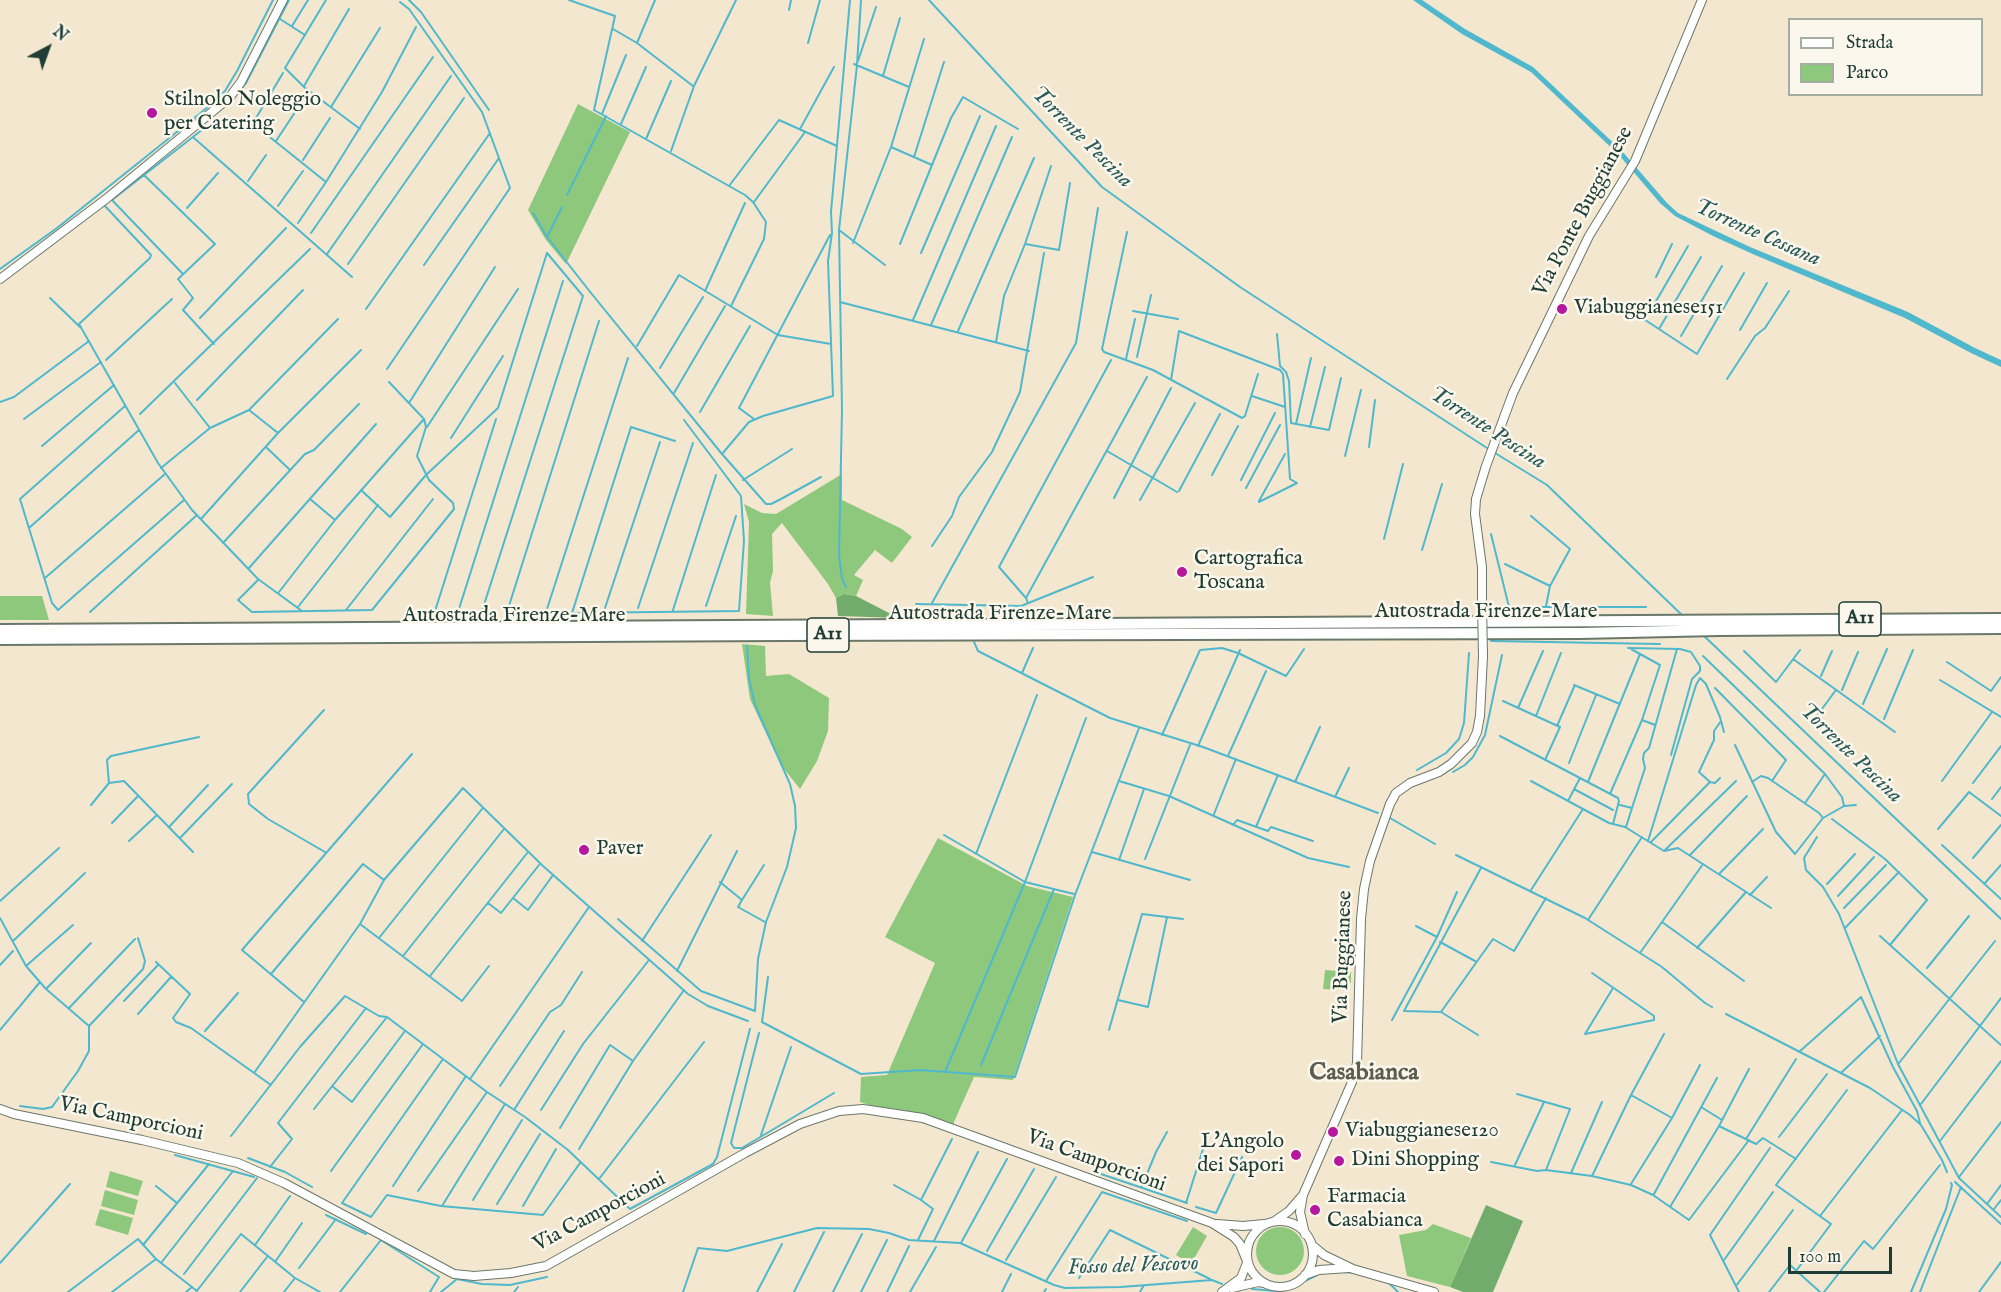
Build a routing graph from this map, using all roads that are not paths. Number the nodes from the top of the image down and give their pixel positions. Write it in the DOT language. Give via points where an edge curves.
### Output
graph roads {
  1 [pos="283,0"];
  2 [pos="1702,0"];
  3 [pos="0,279"];
  4 [pos="1496,440"];
  5 [pos="2001,619"];
  6 [pos="1719,625"];
  7 [pos="1655,626"];
  8 [pos="2001,628"];
  9 [pos="0,630"];
  10 [pos="0,639"];
  11 [pos="0,1109"];
  12 [pos="1303,1194"];
  13 [pos="1212,1223"];
  14 [pos="1271,1223"];
  15 [pos="1305,1234"];
  16 [pos="1311,1244"];
  17 [pos="1248,1261"];
  18 [pos="1353,1269"];
  19 [pos="1304,1276"];
  20 [pos="1264,1283"];
  21 [pos="1225,1290"];
  22 [pos="1434,1292"];
  1 -- 3 [label="main road" via="242,82 229,98"];
  2 -- 4 [label="main road, Via Ponte Buggianese" via="1635,161 1589,236 1513,393"];
  4 -- 12 [label="main road, Via Buggianese, bridge" via="1476,499 1475,514 1482,567 1483,656 1477,732 1473,743 1450,764 1410,783 1396,793 1390,804 1365,885 1356,1069"];
  5 -- 6 [label="highway, Autostrada Firenze-Mare / A11"];
  6 -- 7 [label="highway, Autostrada Firenze-Mare / A11"];
  6 -- 8 [label="highway, Autostrada Firenze-Mare / A11"];
  7 -- 9 [label="highway, Autostrada Firenze-Mare / A11"];
  7 -- 10 [label="highway, Autostrada Firenze-Mare / A11" via="1568,633"];
  11 -- 13 [label="main road, Via Camporcioni" via="238,1163 284,1183 454,1274 474,1276 546,1266 800,1124 839,1111 863,1109 923,1118"];
  12 -- 14 [label="main road" via="1289,1211"];
  12 -- 15 [label="main road" via="1301,1215"];
  13 -- 14 [label="main road"];
  13 -- 17 [label="main road" via="1240,1244"];
  14 -- 15 [label="main road" via="1291,1224"];
  14 -- 17 [label="main road" via="1251,1237"];
  15 -- 16 [label="main road"];
  16 -- 18 [label="main road"];
  16 -- 19 [label="main road" via="1312,1261"];
  17 -- 20 [label="main road" via="1255,1276"];
  17 -- 21 [label="main road" via="1242,1278"];
  18 -- 19 [label="main road" via="1324,1269"];
  18 -- 22 [label="main road"];
  19 -- 20 [label="main road" via="1284,1287"];
  20 -- 21 [label="main road"];
}
